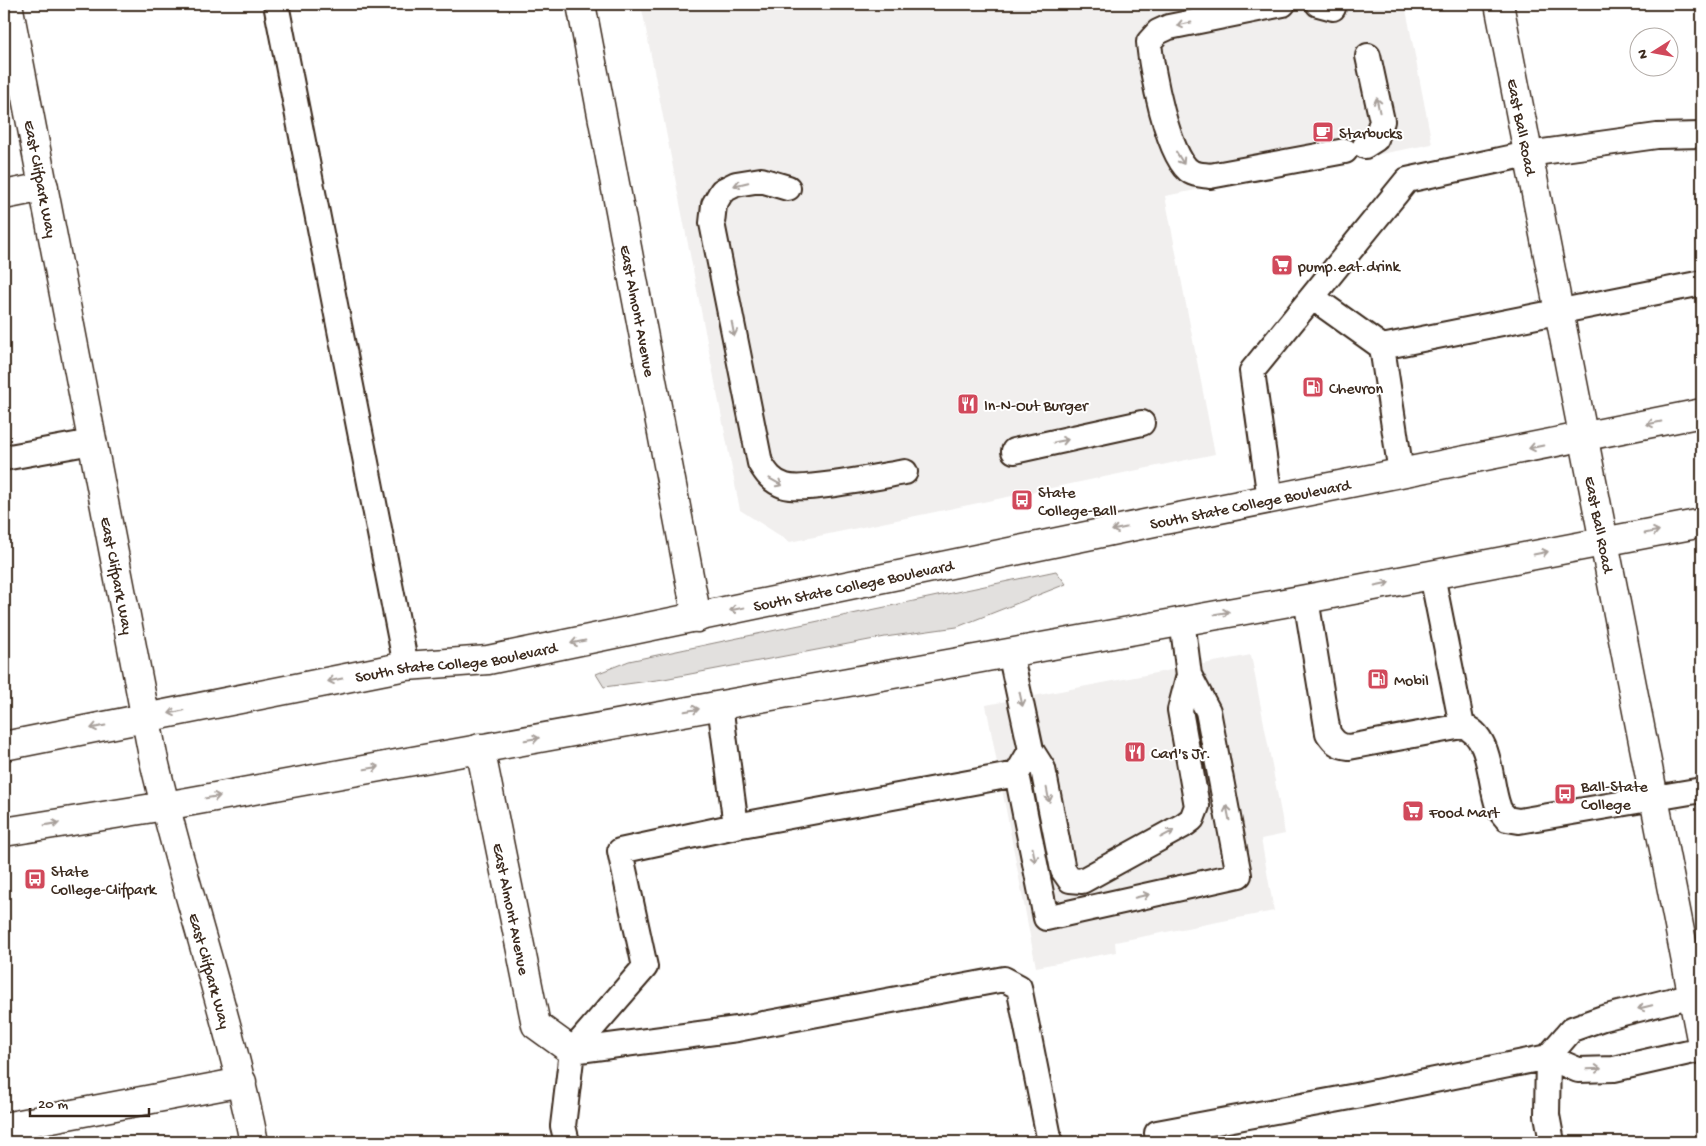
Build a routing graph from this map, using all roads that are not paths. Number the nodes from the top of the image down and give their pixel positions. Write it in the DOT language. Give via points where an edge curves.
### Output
graph roads {
  1 [pos="8,4"];
  2 [pos="276,4"];
  3 [pos="581,4"];
  4 [pos="1283,4"];
  5 [pos="1499,4"];
  6 [pos="1368,56"];
  7 [pos="1702,135"];
  8 [pos="1528,154"];
  9 [pos="44,187"];
  10 [pos="788,188"];
  11 [pos="4,194"];
  12 [pos="1702,282"];
  13 [pos="1312,297"];
  14 [pos="1559,310"];
  15 [pos="1382,348"];
  16 [pos="1702,414"];
  17 [pos="1142,423"];
  18 [pos="1584,437"];
  19 [pos="92,442"];
  20 [pos="1014,451"];
  21 [pos="4,458"];
  22 [pos="905,472"];
  23 [pos="1401,473"];
  24 [pos="1270,499"];
  25 [pos="1702,523"];
  26 [pos="1604,541"];
  27 [pos="1432,575"];
  28 [pos="1306,599"];
  29 [pos="697,618"];
  30 [pos="1182,620"];
  31 [pos="1010,652"];
  32 [pos="406,666"];
  33 [pos="1189,675"];
  34 [pos="720,705"];
  35 [pos="145,718"];
  36 [pos="1462,726"];
  37 [pos="4,746"];
  38 [pos="480,748"];
  39 [pos="1032,750"];
  40 [pos="1017,774"];
  41 [pos="1702,790"];
  42 [pos="1654,799"];
  43 [pos="164,806"];
  44 [pos="736,826"];
  45 [pos="4,832"];
  46 [pos="1693,995"];
  47 [pos="1702,1044"];
  48 [pos="1702,1049"];
  49 [pos="572,1051"];
  50 [pos="1548,1057"];
  51 [pos="242,1082"];
  52 [pos="4,1127"];
  53 [pos="1157,1133"];
  54 [pos="254,1142"];
  55 [pos="567,1142"];
  56 [pos="1050,1142"];
  57 [pos="1552,1142"];
  1 -- 9 [label="main road, East Clifpark Way"];
  2 -- 32 [label="lane"];
  3 -- 29 [label="main road, East Almont Avenue"];
  4 -- 6 [label="lane, one-way" via="1168,27 1149,42 1158,97 1180,161 1191,172 1210,176 1355,148 1376,139 1382,121"];
  5 -- 8 [label="main road, East Ball Road"];
  7 -- 8 [label="lane" via="1657,136"];
  8 -- 13 [label="lane" via="1407,180"];
  8 -- 14 [label="main road, East Ball Road"];
  9 -- 11 [label="main road"];
  9 -- 19 [label="main road, East Clifpark Way"];
  10 -- 22 [label="lane, one-way" via="761,180 736,184 722,191 714,205 712,223 760,463 769,477 785,486 805,487"];
  12 -- 14 [label="lane"];
  13 -- 15 [label="lane"];
  13 -- 24 [label="lane" via="1252,371"];
  14 -- 15 [label="lane"];
  14 -- 18 [label="main road, East Ball Road"];
  15 -- 23 [label="lane"];
  16 -- 18 [label="main road, South State College Boulevard, one-way"];
  20 -- 17 [label="lane, one-way"];
  18 -- 23 [label="main road, South State College Boulevard, one-way"];
  18 -- 26 [label="main road, East Ball Road"];
  19 -- 21 [label="lane"];
  19 -- 35 [label="main road, East Clifpark Way"];
  23 -- 24 [label="main road, South State College Boulevard"];
  24 -- 29 [label="main road, South State College Boulevard, one-way"];
  26 -- 25 [label="main road, one-way"];
  27 -- 26 [label="main road, one-way"];
  26 -- 42 [label="main road, East Ball Road"];
  28 -- 27 [label="main road, one-way"];
  27 -- 36 [label="lane"];
  30 -- 28 [label="main road, one-way"];
  28 -- 36 [label="lane" via="1328,732 1334,742 1350,747"];
  29 -- 32 [label="main road, South State College Boulevard, one-way" via="488,660"];
  30 -- 31 [label="main road"];
  30 -- 33 [label="lane"];
  31 -- 34 [label="main road"];
  31 -- 39 [label="lane, one-way"];
  32 -- 35 [label="main road, South State College Boulevard, one-way"];
  39 -- 33 [label="lane, one-way" via="1043,770 1063,870 1070,880 1082,881 1192,819 1197,806 1180,710"];
  40 -- 33 [label="lane, one-way" via="1046,918 1239,874 1208,711"];
  38 -- 34 [label="main road, one-way"];
  34 -- 44 [label="lane"];
  35 -- 37 [label="main road, South State College Boulevard, one-way"];
  35 -- 43 [label="main road, East Clifpark Way"];
  36 -- 42 [label="lane" via="1469,728 1484,748 1498,808 1507,819 1519,821"];
  43 -- 38 [label="main road, one-way"];
  38 -- 49 [label="main road, East Almont Avenue" via="536,1025"];
  39 -- 40 [label="lane"];
  40 -- 44 [label="lane"];
  41 -- 42 [label="lane"];
  42 -- 46 [label="main road, East Ball Road"];
  45 -- 43 [label="main road, one-way"];
  43 -- 51 [label="main road, East Clifpark Way"];
  44 -- 49 [label="lane" via="620,851 644,967"];
  46 -- 47 [label="main road, East Ball Road"];
  46 -- 50 [label="lane, one-way" via="1572,1029"];
  50 -- 48 [label="lane, one-way" via="1578,1070 1614,1069"];
  49 -- 55 [label="lane" via="564,1126"];
  49 -- 56 [label="lane" via="737,1029 1004,979 1019,987"];
  50 -- 53 [label="lane"];
  50 -- 57 [label="lane" via="1547,1115"];
  51 -- 52 [label="main road"];
  51 -- 54 [label="main road, East Clifpark Way"];
}
